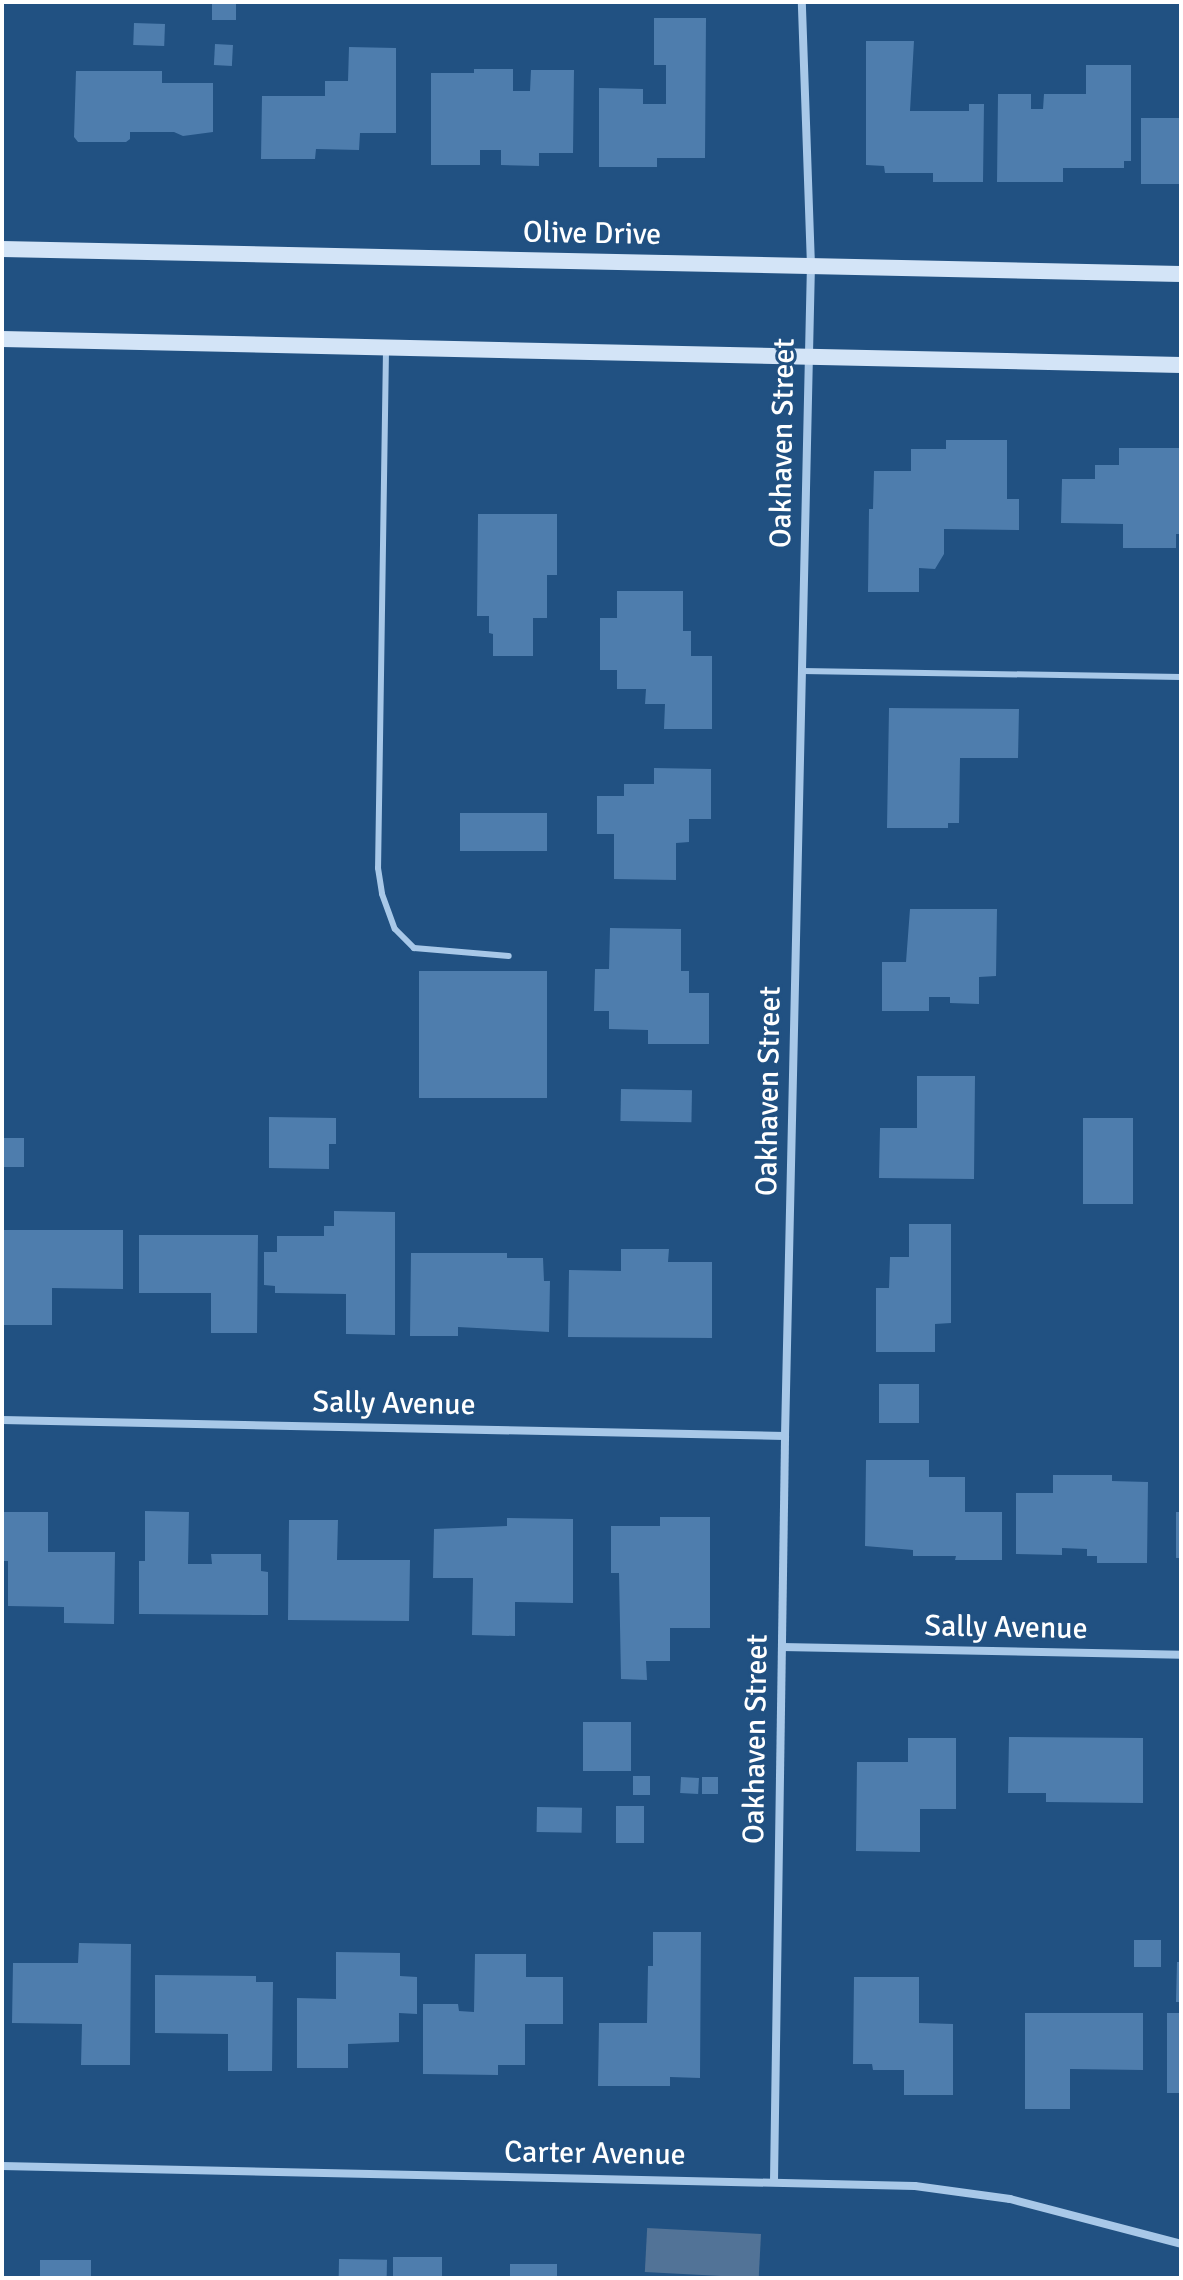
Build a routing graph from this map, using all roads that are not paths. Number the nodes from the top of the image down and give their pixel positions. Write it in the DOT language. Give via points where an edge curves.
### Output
graph roads {
  1 [pos="802,2"];
  2 [pos="2,249"];
  3 [pos="811,266"];
  4 [pos="1181,274"];
  5 [pos="2,339"];
  6 [pos="386,348"];
  7 [pos="809,357"];
  8 [pos="1181,365"];
  9 [pos="802,671"];
  10 [pos="1181,677"];
  11 [pos="509,956"];
  12 [pos="2,1420"];
  13 [pos="785,1436"];
  14 [pos="782,1647"];
  15 [pos="1181,1655"];
  16 [pos="2,2166"];
  17 [pos="774,2181"];
  18 [pos="1181,2244"];
  1 -- 3 [label="street, Oakhaven Street"];
  2 -- 3 [label="main road, Olive Drive"];
  3 -- 4 [label="main road, Olive Drive"];
  3 -- 7 [label="street, Oakhaven Street"];
  5 -- 6 [label="main road"];
  6 -- 7 [label="main road"];
  6 -- 11 [label="lane" via="378,868 382,894 395,929 414,948"];
  7 -- 8 [label="main road"];
  7 -- 9 [label="street, Oakhaven Street"];
  9 -- 10 [label="lane"];
  9 -- 13 [label="street, Oakhaven Street"];
  12 -- 13 [label="street, Sally Avenue"];
  13 -- 14 [label="street, Oakhaven Street"];
  14 -- 15 [label="street, Sally Avenue"];
  14 -- 17 [label="street, Oakhaven Street"];
  16 -- 17 [label="street, Carter Avenue"];
  17 -- 18 [label="street, Carter Avenue" via="915,2186 1010,2199"];
}
